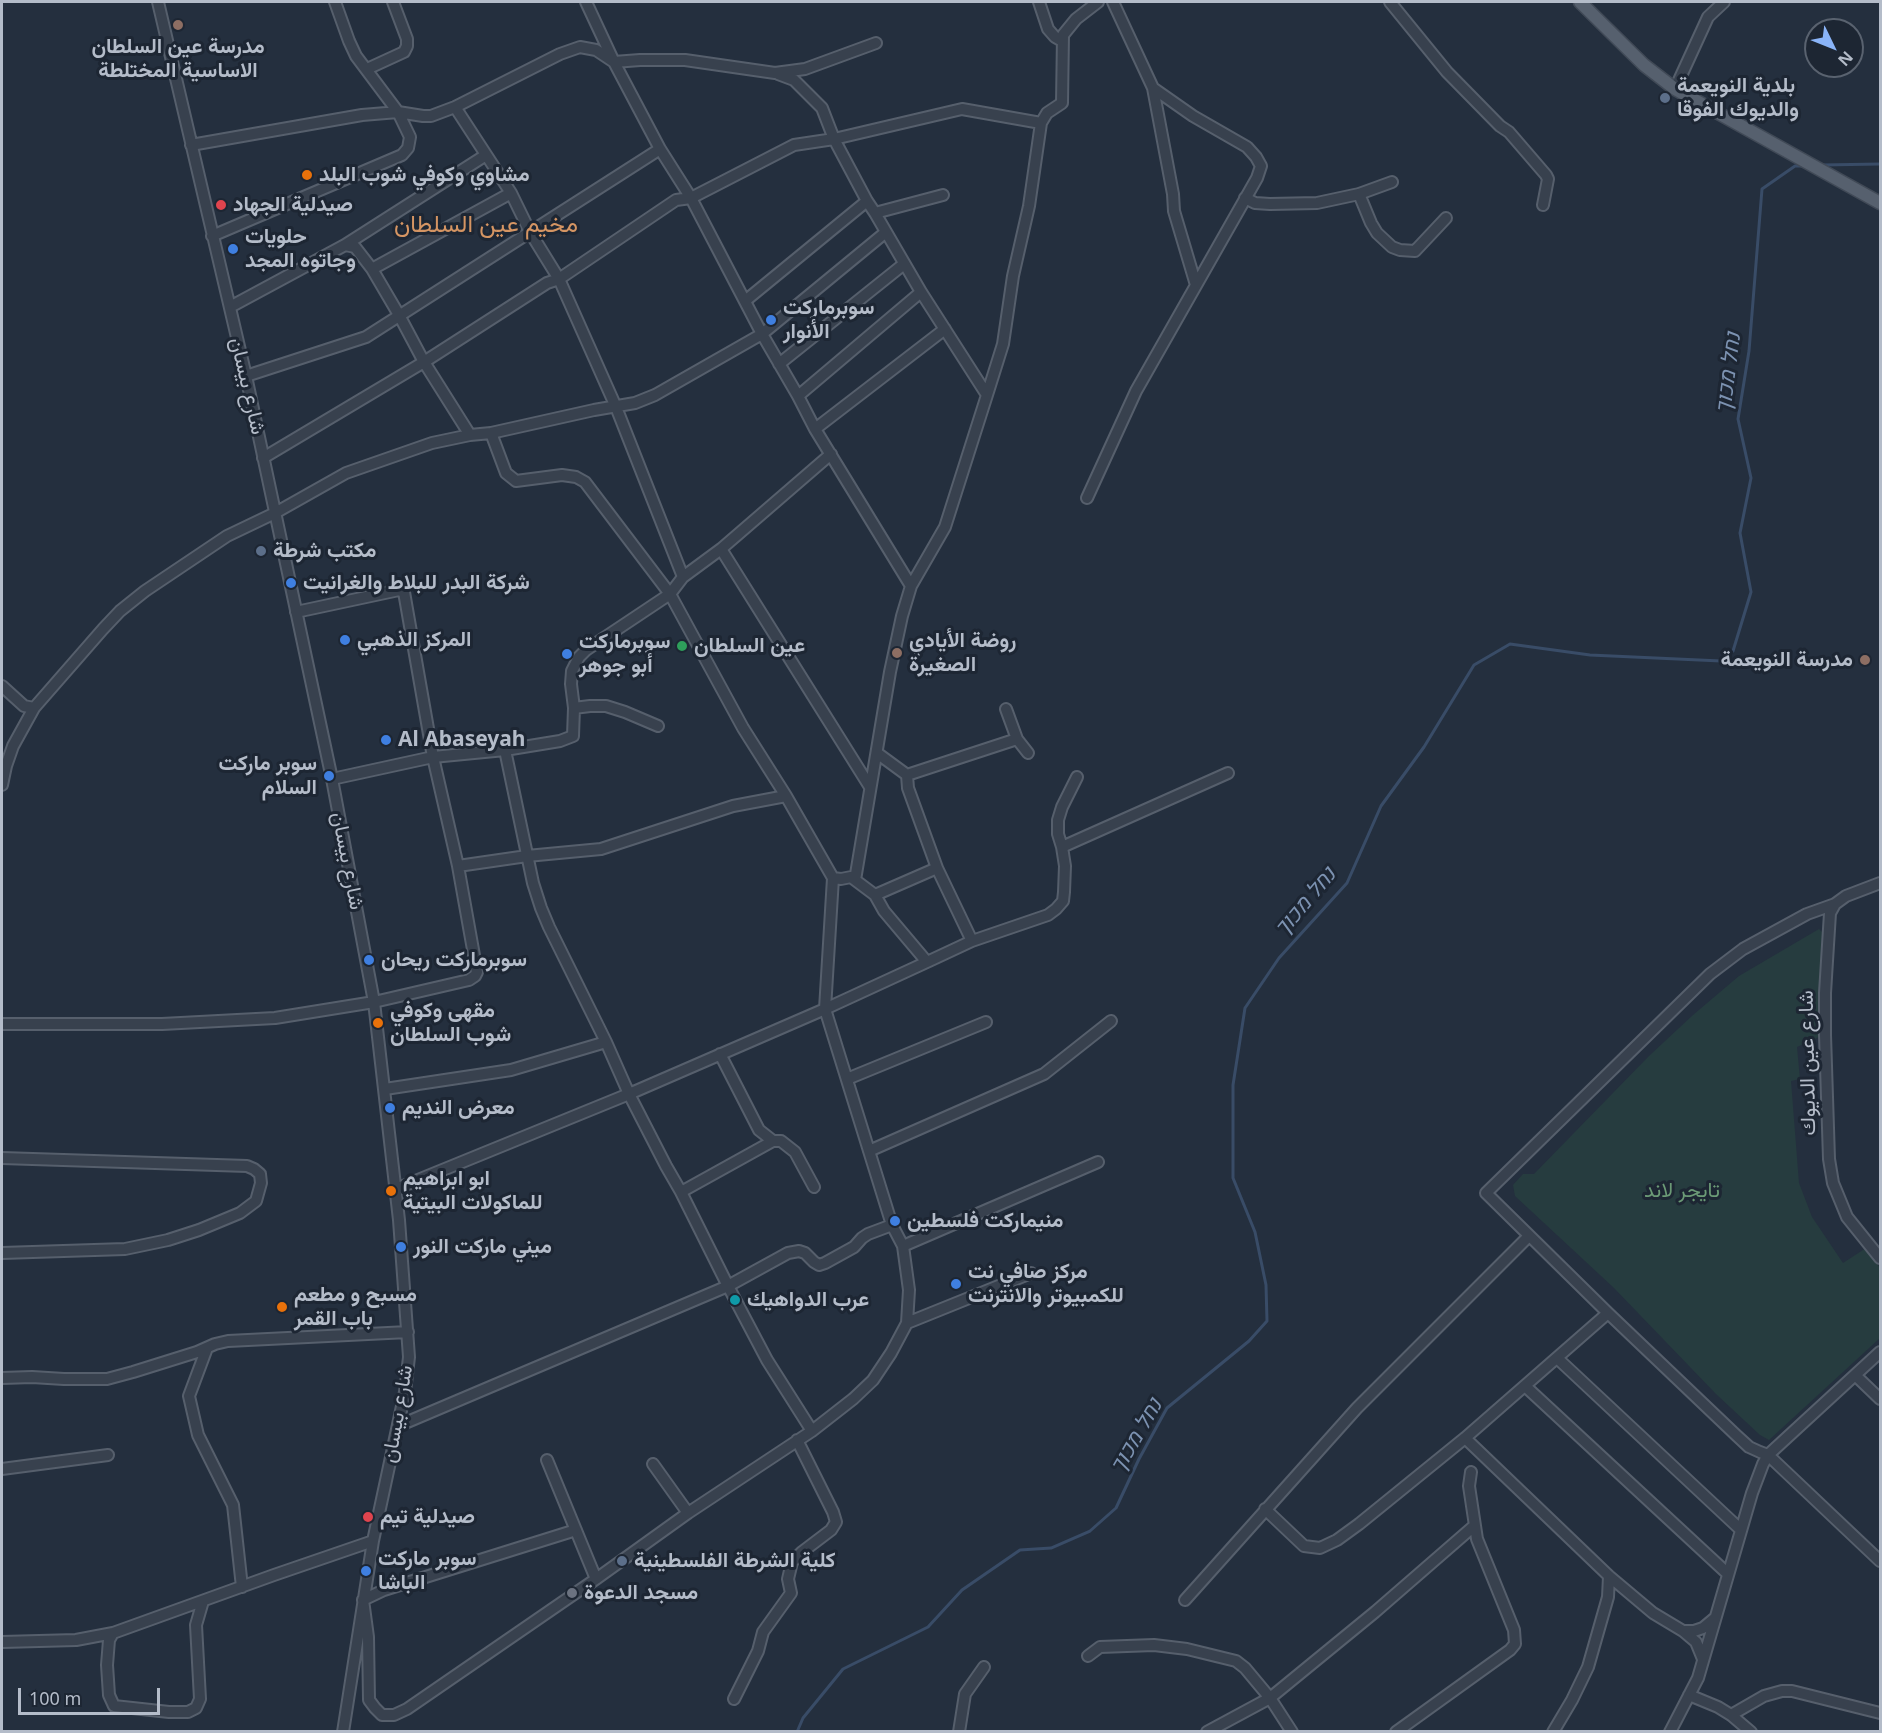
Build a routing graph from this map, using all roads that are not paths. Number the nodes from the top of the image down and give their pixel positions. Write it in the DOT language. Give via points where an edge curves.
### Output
graph roads {
  1 [pos="158,2"];
  2 [pos="335,2"];
  3 [pos="393,2"];
  4 [pos="586,2"];
  5 [pos="1039,2"];
  6 [pos="1098,2"];
  7 [pos="1113,2"];
  8 [pos="1390,2"];
  9 [pos="1580,2"];
  10 [pos="1724,2"];
  11 [pos="1062,41"];
  12 [pos="876,42"];
  13 [pos="614,62"];
  14 [pos="367,69"];
  15 [pos="774,73"];
  16 [pos="1153,88"];
  17 [pos="1675,89"];
  18 [pos="455,106"];
  19 [pos="398,112"];
  20 [pos="1041,123"];
  21 [pos="834,139"];
  22 [pos="191,145"];
  23 [pos="660,149"];
  24 [pos="486,155"];
  25 [pos="1392,182"];
  26 [pos="511,193"];
  27 [pos="1359,194"];
  28 [pos="943,195"];
  29 [pos="691,198"];
  30 [pos="1245,198"];
  31 [pos="867,201"];
  32 [pos="1881,203"];
  33 [pos="1543,205"];
  34 [pos="875,213"];
  35 [pos="1446,218"];
  36 [pos="530,232"];
  37 [pos="886,232"];
  38 [pos="212,236"];
  39 [pos="345,245"];
  40 [pos="904,264"];
  41 [pos="372,269"];
  42 [pos="559,279"];
  43 [pos="1196,285"];
  44 [pos="921,292"];
  45 [pos="745,301"];
  46 [pos="230,307"];
  47 [pos="399,315"];
  48 [pos="945,329"];
  49 [pos="762,334"];
  50 [pos="424,362"];
  51 [pos="779,364"];
  52 [pos="246,376"];
  53 [pos="987,395"];
  54 [pos="798,396"];
  55 [pos="616,407"];
  56 [pos="815,429"];
  57 [pos="491,433"];
  58 [pos="470,435"];
  59 [pos="831,454"];
  60 [pos="263,458"];
  61 [pos="1087,498"];
  62 [pos="275,513"];
  63 [pos="721,549"];
  64 [pos="683,577"];
  65 [pos="911,586"];
  66 [pos="670,594"];
  67 [pos="296,612"];
  68 [pos="2,687"];
  69 [pos="34,708"];
  70 [pos="574,708"];
  71 [pos="1006,709"];
  72 [pos="658,726"];
  73 [pos="1017,739"];
  74 [pos="505,750"];
  75 [pos="877,753"];
  76 [pos="1028,753"];
  77 [pos="433,756"];
  78 [pos="1228,773"];
  79 [pos="907,776"];
  80 [pos="1077,777"];
  81 [pos="332,779"];
  82 [pos="2,785"];
  83 [pos="870,787"];
  84 [pos="786,796"];
  85 [pos="1062,847"];
  86 [pos="527,856"];
  87 [pos="459,866"];
  88 [pos="937,868"];
  89 [pos="833,878"];
  90 [pos="855,880"];
  91 [pos="1881,883"];
  92 [pos="875,895"];
  93 [pos="1835,904"];
  94 [pos="972,941"];
  95 [pos="927,962"];
  96 [pos="374,1002"];
  97 [pos="825,1009"];
  98 [pos="1111,1021"];
  99 [pos="986,1022"];
  100 [pos="2,1024"];
  101 [pos="606,1042"];
  102 [pos="720,1054"];
  103 [pos="847,1079"];
  104 [pos="385,1089"];
  105 [pos="629,1094"];
  106 [pos="773,1140"];
  107 [pos="869,1151"];
  108 [pos="2,1158"];
  109 [pos="1098,1162"];
  110 [pos="814,1187"];
  111 [pos="396,1189"];
  112 [pos="681,1192"];
  113 [pos="892,1225"];
  114 [pos="1529,1236"];
  115 [pos="903,1246"];
  116 [pos="2,1254"];
  117 [pos="1881,1258"];
  118 [pos="1031,1273"];
  119 [pos="728,1286"];
  120 [pos="1608,1313"];
  121 [pos="907,1323"];
  122 [pos="408,1332"];
  123 [pos="207,1348"];
  124 [pos="1881,1352"];
  125 [pos="1557,1358"];
  126 [pos="1855,1375"];
  127 [pos="2,1378"];
  128 [pos="1525,1386"];
  129 [pos="1881,1399"];
  130 [pos="398,1426"];
  131 [pos="812,1431"];
  132 [pos="1466,1438"];
  133 [pos="797,1440"];
  134 [pos="108,1455"];
  135 [pos="1768,1455"];
  136 [pos="547,1460"];
  137 [pos="653,1464"];
  138 [pos="2,1469"];
  139 [pos="1471,1472"];
  140 [pos="1265,1509"];
  141 [pos="687,1513"];
  142 [pos="1474,1526"];
  143 [pos="576,1530"];
  144 [pos="1741,1530"];
  145 [pos="373,1541"];
  146 [pos="1881,1561"];
  147 [pos="1728,1574"];
  148 [pos="1609,1576"];
  149 [pos="596,1579"];
  150 [pos="242,1587"];
  151 [pos="363,1600"];
  152 [pos="1185,1600"];
  153 [pos="203,1601"];
  154 [pos="1715,1618"];
  155 [pos="1683,1631"];
  156 [pos="113,1633"];
  157 [pos="2,1642"];
  158 [pos="1088,1656"];
  159 [pos="1703,1660"];
  160 [pos="984,1667"];
  161 [pos="1689,1695"];
  162 [pos="1270,1698"];
  163 [pos="734,1699"];
  164 [pos="1881,1713"];
  165 [pos="1731,1715"];
  166 [pos="343,1731"];
  167 [pos="959,1731"];
  168 [pos="1207,1731"];
  169 [pos="1292,1731"];
  170 [pos="1396,1731"];
  171 [pos="1553,1731"];
  172 [pos="1670,1731"];
  173 [pos="1752,1731"];
  1 -- 22 [label="street, شارع بيسان"];
  2 -- 14 [label="street" via="356,56"];
  3 -- 14 [label="street" via="407,39 404,52"];
  4 -- 13 [label="street"];
  5 -- 11 [label="street" via="1048,28"];
  6 -- 11 [label="street" via="1076,19"];
  7 -- 16 [label="street"];
  8 -- 33 [label="street" via="1447,72 1509,132 1546,175"];
  9 -- 17 [label="main road" via="1644,65"];
  10 -- 17 [label="street" via="1708,16"];
  11 -- 20 [label="street" via="1062,103 1047,113"];
  12 -- 15 [label="street" via="805,69"];
  13 -- 15 [label="street" via="685,60"];
  13 -- 18 [label="street" via="596,50 580,48"];
  13 -- 23 [label="street"];
  14 -- 19 [label="street"];
  15 -- 21 [label="street" via="794,80 822,108"];
  16 -- 30 [label="street" via="1256,157 1261,166"];
  16 -- 43 [label="street" via="1174,212"];
  17 -- 32 [label="main road"];
  18 -- 19 [label="street" via="431,116"];
  18 -- 24 [label="street"];
  19 -- 22 [label="street"];
  19 -- 38 [label="street" via="410,136 402,155"];
  20 -- 21 [label="street" via="962,109"];
  20 -- 53 [label="street" via="1003,344"];
  21 -- 29 [label="street" via="794,145"];
  21 -- 31 [label="street"];
  22 -- 38 [label="street, شارع بيسان"];
  23 -- 29 [label="street"];
  23 -- 36 [label="street"];
  24 -- 26 [label="street"];
  24 -- 39 [label="street"];
  25 -- 27 [label="street"];
  26 -- 36 [label="street"];
  26 -- 41 [label="street"];
  27 -- 30 [label="street" via="1295,204 1255,203"];
  27 -- 35 [label="street" via="1377,233 1400,250 1415,251"];
  28 -- 34 [label="street"];
  29 -- 42 [label="street" via="676,200"];
  29 -- 45 [label="street"];
  30 -- 43 [label="street"];
  31 -- 34 [label="street"];
  31 -- 45 [label="street"];
  34 -- 37 [label="street"];
  36 -- 42 [label="street"];
  36 -- 47 [label="street"];
  37 -- 40 [label="street"];
  37 -- 49 [label="street"];
  38 -- 46 [label="street, شارع بيسان"];
  39 -- 41 [label="street" via="359,250"];
  39 -- 46 [label="street"];
  40 -- 44 [label="street"];
  40 -- 51 [label="street"];
  41 -- 47 [label="street"];
  42 -- 50 [label="street"];
  42 -- 55 [label="street"];
  43 -- 61 [label="street" via="1136,391"];
  44 -- 48 [label="street"];
  44 -- 54 [label="street"];
  45 -- 49 [label="street"];
  46 -- 52 [label="street, شارع بيسان"];
  47 -- 50 [label="street"];
  47 -- 52 [label="street" via="366,337"];
  48 -- 53 [label="street"];
  48 -- 56 [label="street"];
  49 -- 51 [label="street"];
  49 -- 55 [label="street" via="655,395"];
  50 -- 58 [label="street"];
  50 -- 60 [label="street"];
  51 -- 54 [label="street"];
  52 -- 60 [label="street, شارع بيسان"];
  53 -- 65 [label="street" via="945,527"];
  54 -- 56 [label="street"];
  55 -- 57 [label="street"];
  55 -- 64 [label="street"];
  56 -- 59 [label="street"];
  57 -- 58 [label="street"];
  57 -- 66 [label="street" via="506,473 516,481 562,475 585,482"];
  58 -- 62 [label="street" via="432,443 346,473"];
  59 -- 63 [label="street"];
  59 -- 65 [label="street"];
  60 -- 62 [label="street, شارع بيسان"];
  62 -- 67 [label="street, شارع بيسان"];
  62 -- 69 [label="street" via="227,536 134,599"];
  63 -- 64 [label="street"];
  63 -- 83 [label="street"];
  64 -- 66 [label="street"];
  65 -- 75 [label="street" via="891,663"];
  66 -- 70 [label="street" via="579,657 572,671"];
  66 -- 84 [label="street" via="743,728"];
  67 -- 77 [label="street" via="402,590"];
  67 -- 81 [label="street, شارع بيسان"];
  68 -- 69 [label="street" via="24,706"];
  69 -- 82 [label="street" via="13,746"];
  70 -- 72 [label="street" via="606,706"];
  70 -- 74 [label="street" via="573,736"];
  71 -- 73 [label="street"];
  73 -- 76 [label="street"];
  73 -- 79 [label="street"];
  74 -- 77 [label="street"];
  74 -- 86 [label="street"];
  75 -- 79 [label="street"];
  75 -- 83 [label="street"];
  77 -- 81 [label="street"];
  77 -- 87 [label="street"];
  78 -- 85 [label="street"];
  79 -- 88 [label="street"];
  80 -- 85 [label="street" via="1058,820"];
  81 -- 96 [label="street, شارع بيسان"];
  83 -- 90 [label="street"];
  84 -- 86 [label="street" via="733,806 601,849"];
  84 -- 89 [label="street"];
  85 -- 94 [label="street" via="1064,892 1056,909"];
  86 -- 87 [label="street"];
  86 -- 101 [label="street" via="549,927"];
  87 -- 96 [label="street" via="475,976"];
  88 -- 92 [label="street"];
  88 -- 94 [label="street"];
  89 -- 90 [label="street"];
  89 -- 97 [label="street"];
  90 -- 92 [label="street"];
  91 -- 93 [label="street"];
  92 -- 95 [label="street"];
  93 -- 114 [label="street" via="1807,914 1743,949 1710,974 1486,1193"];
  93 -- 117 [label="street, شارع عين الديوك" via="1828,923 1825,993 1829,1160 1835,1190 1847,1217"];
  94 -- 95 [label="street"];
  95 -- 97 [label="street"];
  96 -- 100 [label="street" via="249,1021"];
  96 -- 104 [label="street, شارع بيسان"];
  97 -- 102 [label="street"];
  97 -- 103 [label="street"];
  98 -- 107 [label="street" via="1044,1074"];
  99 -- 103 [label="street"];
  101 -- 104 [label="street" via="511,1070"];
  101 -- 105 [label="street"];
  102 -- 105 [label="street"];
  102 -- 106 [label="street" via="759,1130"];
  103 -- 107 [label="street"];
  104 -- 111 [label="street, شارع بيسان"];
  105 -- 111 [label="street"];
  105 -- 112 [label="street"];
  106 -- 110 [label="street" via="795,1152"];
  106 -- 112 [label="street"];
  107 -- 113 [label="street"];
  108 -- 116 [label="street" via="247,1167 260,1174 261,1183 256,1201 240,1214 168,1240 125,1249"];
  109 -- 115 [label="street"];
  111 -- 122 [label="street, شارع بيسان"];
  112 -- 119 [label="street"];
  113 -- 115 [label="street"];
  113 -- 119 [label="street" via="868,1234 825,1263 819,1265 799,1251 788,1253"];
  114 -- 120 [label="street"];
  114 -- 140 [label="street" via="1358,1408"];
  115 -- 121 [label="street" via="909,1290"];
  118 -- 121 [label="street"];
  119 -- 130 [label="street"];
  119 -- 131 [label="street" via="766,1360"];
  120 -- 125 [label="street"];
  120 -- 135 [label="street" via="1749,1447"];
  121 -- 131 [label="street" via="873,1380"];
  122 -- 123 [label="street" via="228,1341"];
  122 -- 130 [label="street, شارع بيسان" via="409,1357"];
  123 -- 127 [label="street" via="107,1379"];
  123 -- 150 [label="street" via="189,1396 198,1435 233,1505"];
  124 -- 126 [label="street"];
  125 -- 128 [label="street"];
  125 -- 144 [label="street"];
  126 -- 129 [label="street"];
  126 -- 135 [label="street"];
  128 -- 132 [label="street"];
  128 -- 147 [label="street"];
  130 -- 145 [label="street, شارع بيسان"];
  131 -- 133 [label="street"];
  132 -- 140 [label="street" via="1359,1524 1320,1548 1304,1546"];
  132 -- 148 [label="street"];
  133 -- 141 [label="street"];
  133 -- 163 [label="street" via="836,1522 792,1562 788,1579 791,1593 763,1632"];
  134 -- 138 [label="street"];
  135 -- 144 [label="street"];
  135 -- 146 [label="street"];
  136 -- 143 [label="street"];
  137 -- 141 [label="street"];
  139 -- 142 [label="street"];
  140 -- 152 [label="street"];
  141 -- 149 [label="street"];
  142 -- 162 [label="street"];
  142 -- 170 [label="street" via="1514,1630 1515,1644"];
  143 -- 149 [label="street"];
  143 -- 151 [label="street"];
  144 -- 147 [label="street"];
  145 -- 150 [label="street"];
  145 -- 151 [label="street, شارع بيسان"];
  147 -- 154 [label="street"];
  148 -- 155 [label="street" via="1653,1613"];
  148 -- 171 [label="street" via="1608,1597 1588,1667"];
  149 -- 151 [label="street" via="394,1715 382,1715 369,1701"];
  150 -- 153 [label="street"];
  151 -- 166 [label="street, شارع بيسان"];
  153 -- 156 [label="street"];
  153 -- 156 [label="street" via="196,1625 200,1699 188,1713 114,1706 109,1695 107,1665"];
  154 -- 155 [label="street" via="1703,1628"];
  154 -- 159 [label="street"];
  155 -- 159 [label="street" via="1696,1642"];
  156 -- 157 [label="street" via="76,1640"];
  158 -- 162 [label="street" via="1100,1647 1132,1645 1226,1657 1245,1668"];
  159 -- 161 [label="street"];
  160 -- 167 [label="street" via="965,1695"];
  161 -- 165 [label="street"];
  161 -- 172 [label="street"];
  162 -- 168 [label="street"];
  162 -- 169 [label="street"];
  164 -- 165 [label="street" via="1782,1691 1764,1696"];
  165 -- 173 [label="street"];
}
